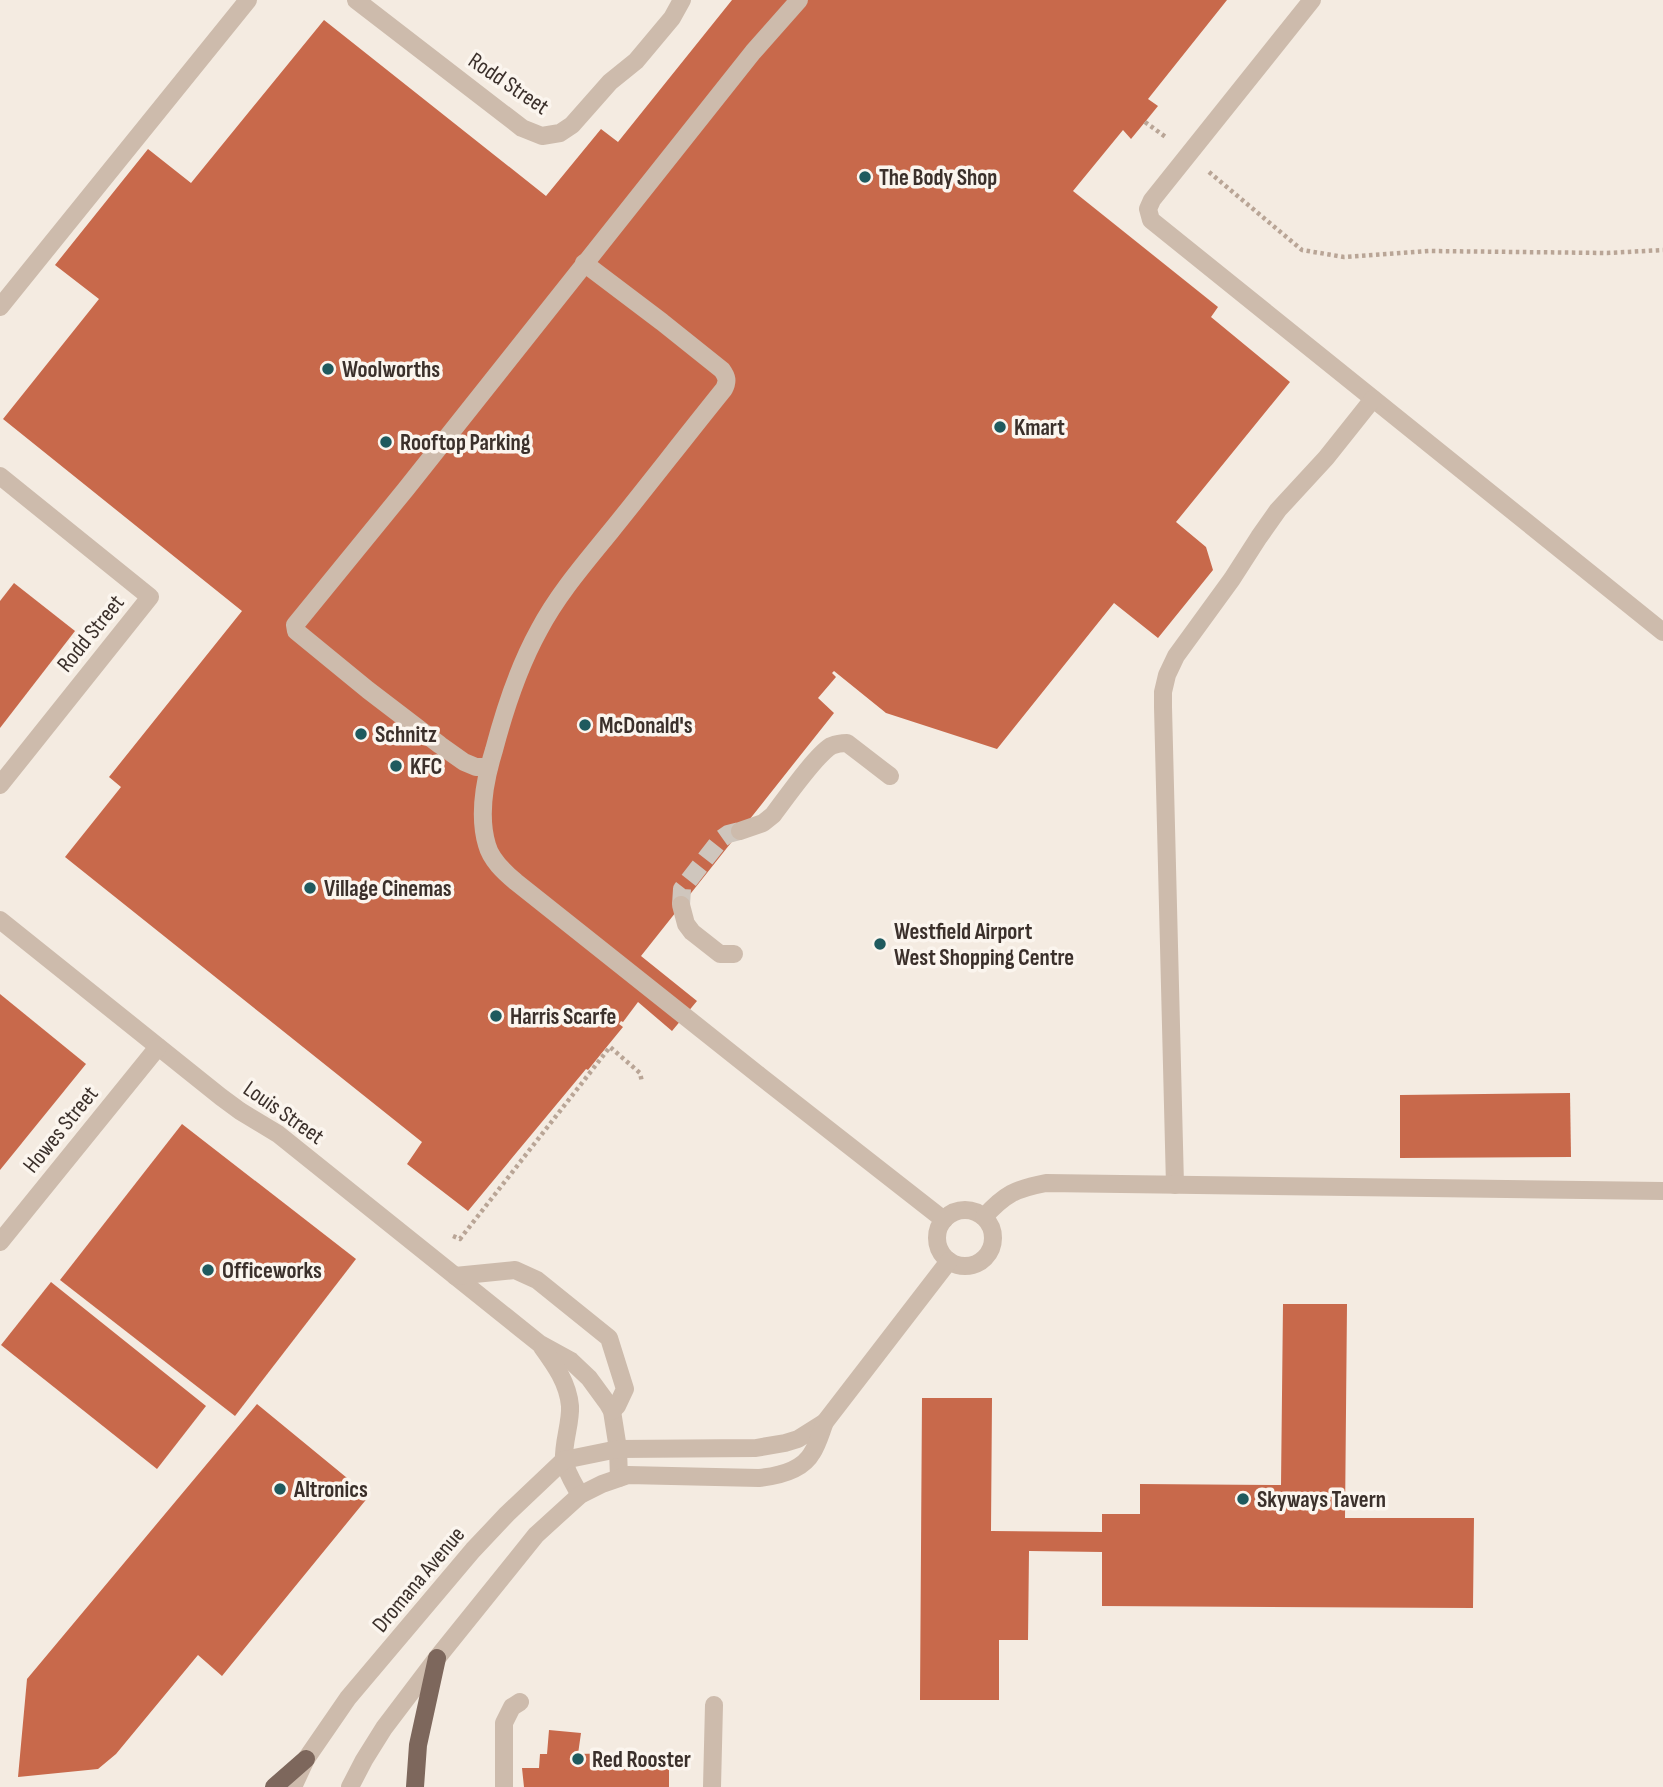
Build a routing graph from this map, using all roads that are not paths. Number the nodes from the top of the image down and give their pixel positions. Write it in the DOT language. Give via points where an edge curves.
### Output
graph roads {
  1 [pos="248,0"];
  2 [pos="356,0"];
  3 [pos="682,0"];
  4 [pos="799,0"];
  5 [pos="1312,0"];
  6 [pos="584,263"];
  7 [pos="0,307"];
  8 [pos="1373,399"];
  9 [pos="0,476"];
  10 [pos="1663,632"];
  11 [pos="489,767"];
  12 [pos="890,776"];
  13 [pos="0,785"];
  14 [pos="740,831"];
  15 [pos="681,905"];
  16 [pos="0,920"];
  17 [pos="734,954"];
  18 [pos="158,1047"];
  19 [pos="1175,1185"];
  20 [pos="1663,1191"];
  21 [pos="984,1217"];
  22 [pos="944,1220"];
  23 [pos="0,1242"];
  24 [pos="949,1261"];
  25 [pos="455,1276"];
  26 [pos="540,1344"];
  27 [pos="612,1411"];
  28 [pos="825,1422"];
  29 [pos="618,1450"];
  30 [pos="564,1461"];
  31 [pos="620,1478"];
  32 [pos="580,1495"];
  33 [pos="437,1657"];
  34 [pos="520,1702"];
  35 [pos="715,1704"];
  36 [pos="306,1759"];
  37 [pos="274,1787"];
  38 [pos="293,1787"];
  39 [pos="350,1787"];
  40 [pos="415,1787"];
  41 [pos="505,1787"];
  42 [pos="712,1787"];
  1 -- 7 [label="street"];
  2 -- 3 [label="street, Rodd Street" via="512,121 542,136 572,125 610,82 636,61"];
  4 -- 6 [label="street"];
  5 -- 8 [label="street" via="1188,154 1148,212 1151,220"];
  6 -- 11 [label="street" via="722,370 727,382 539,628 518,674"];
  6 -- 11 [label="street" via="295,625 296,631 440,746 464,762"];
  8 -- 10 [label="street"];
  8 -- 19 [label="street" via="1278,510 1167,675 1163,707"];
  9 -- 13 [label="street, Rodd Street" via="150,597"];
  11 -- 22 [label="street" via="483,807 485,837 504,872"];
  12 -- 14 [label="street" via="847,743 831,746 773,815"];
  15 -- 17 [label="street" via="692,932 720,954"];
  16 -- 18 [label="street, Louis Street"];
  18 -- 23 [label="street, Howes Street"];
  18 -- 25 [label="street, Louis Street" via="240,1111 278,1134"];
  19 -- 20 [label="street"];
  19 -- 21 [label="street" via="1046,1183 1016,1190"];
  21 -- 22 [label="street" via="958,1210"];
  21 -- 24 [label="street" via="993,1233 984,1259 967,1266"];
  22 -- 24 [label="street" via="938,1228 938,1246"];
  24 -- 28 [label="street"];
  25 -- 26 [label="street, Louis Street"];
  25 -- 27 [label="street" via="515,1270 537,1280 609,1338 625,1389"];
  26 -- 27 [label="street, Louis Street" via="571,1361"];
  26 -- 30 [label="street, Louis Street" via="566,1386 570,1407"];
  27 -- 29 [label="street, Louis Street"];
  28 -- 29 [label="street" via="798,1439 757,1448"];
  28 -- 31 [label="street" via="808,1459 779,1475"];
  29 -- 30 [label="street"];
  29 -- 31 [label="street, Louis Street"];
  30 -- 32 [label="street"];
  30 -- 36 [label="street, Dromana Avenue" via="473,1550 348,1698"];
  31 -- 32 [label="street"];
  32 -- 33 [label="street" via="536,1535"];
  33 -- 39 [label="street" via="384,1728"];
  33 -- 40 [label="main road" via="418,1745"];
  34 -- 41 [label="street" via="503,1723"];
  35 -- 42 [label="street"];
  36 -- 37 [label="main road"];
  36 -- 38 [label="street, Dromana Avenue"];
}
